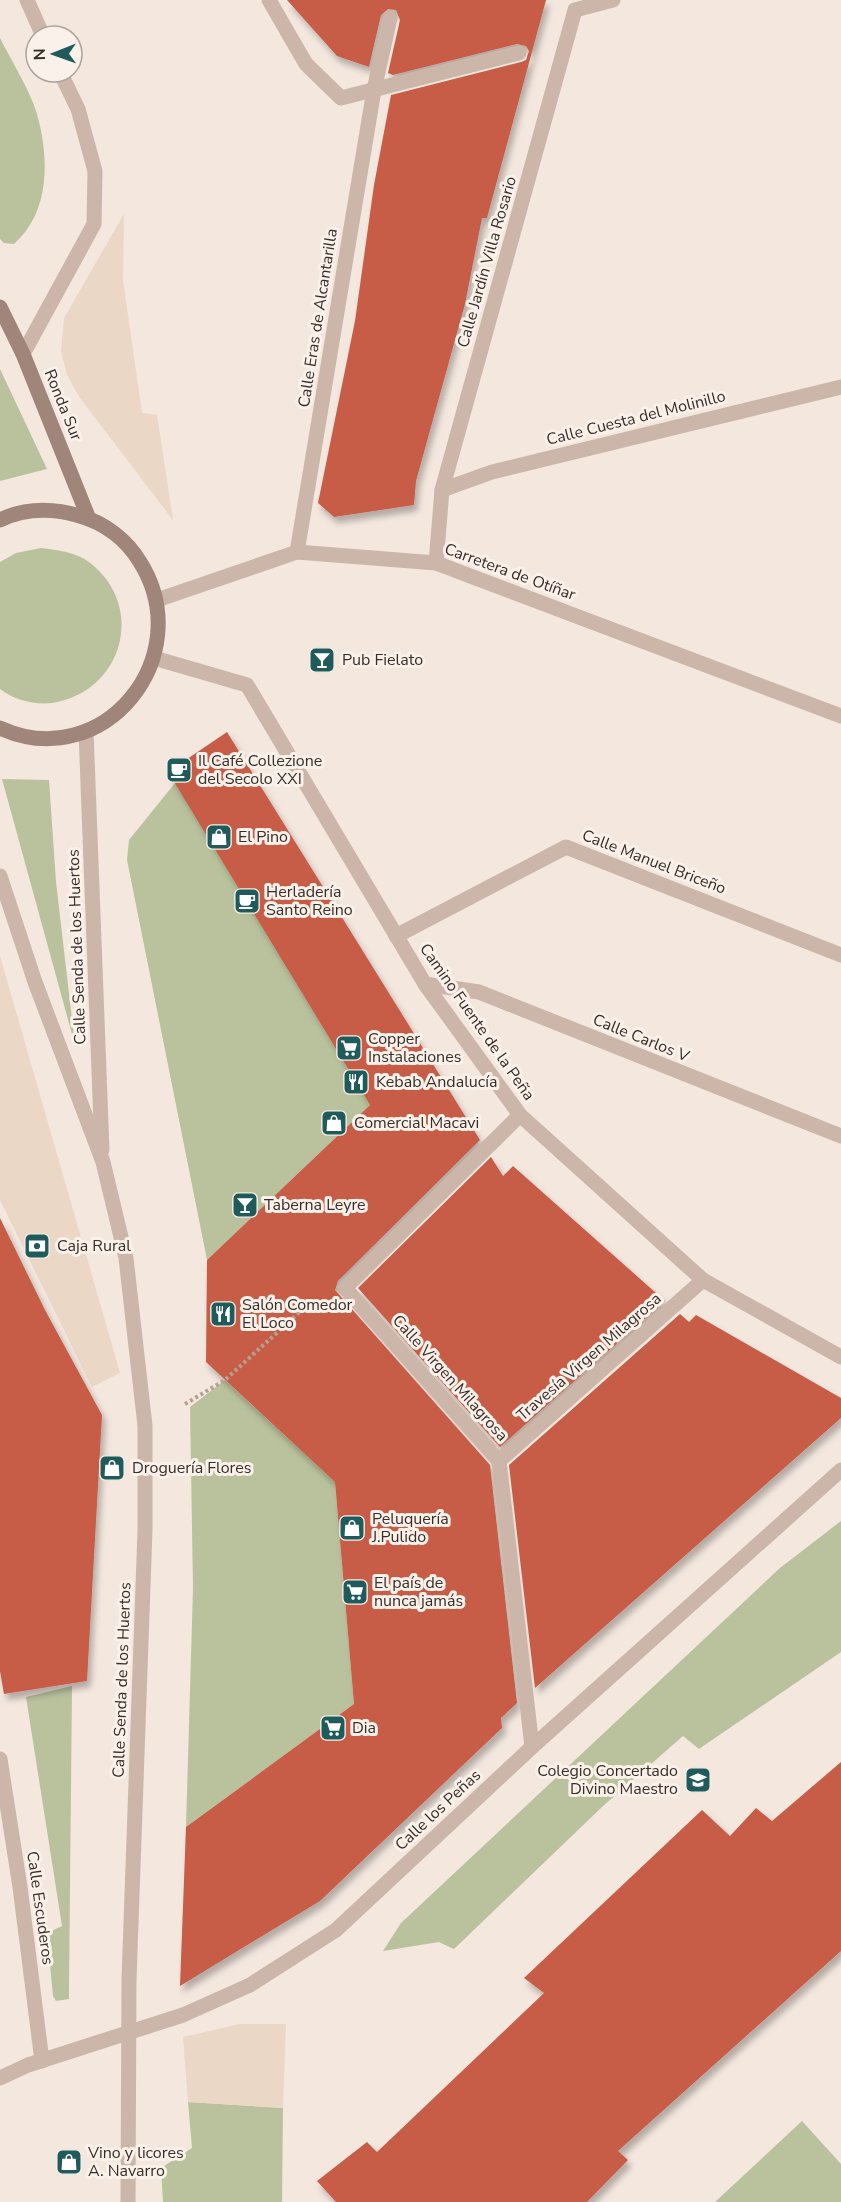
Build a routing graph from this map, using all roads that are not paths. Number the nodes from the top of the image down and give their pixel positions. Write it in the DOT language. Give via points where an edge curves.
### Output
graph roads {
  1 [pos="27,0"];
  2 [pos="269,0"];
  3 [pos="613,0"];
  4 [pos="390,18"];
  5 [pos="38,24"];
  6 [pos="519,53"];
  7 [pos="66,84"];
  8 [pos="374,90"];
  9 [pos="0,307"];
  10 [pos="23,354"];
  11 [pos="841,387"];
  12 [pos="442,490"];
  13 [pos="89,519"];
  14 [pos="0,520"];
  15 [pos="297,552"];
  16 [pos="436,563"];
  17 [pos="157,600"];
  18 [pos="154,658"];
  19 [pos="841,716"];
  20 [pos="0,728"];
  21 [pos="86,731"];
  22 [pos="0,876"];
  23 [pos="396,936"];
  24 [pos="841,955"];
  25 [pos="425,984"];
  26 [pos="520,1115"];
  27 [pos="841,1136"];
  28 [pos="102,1162"];
  29 [pos="703,1280"];
  30 [pos="841,1357"];
  31 [pos="499,1461"];
  32 [pos="841,1470"];
  33 [pos="532,1747"];
  34 [pos="0,1759"];
  35 [pos="128,2032"];
  36 [pos="42,2061"];
  37 [pos="0,2078"];
  38 [pos="128,2202"];
  1 -- 5 [label="street"];
  2 -- 8 [label="street" via="306,64 341,98"];
  3 -- 12 [label="street, Calle Jardín Villa Rosario" via="575,10"];
  4 -- 8 [label="street, Calle Eras de Alcantarilla"];
  6 -- 8 [label="street"];
  7 -- 10 [label="street" via="78,109 95,171 94,224"];
  8 -- 15 [label="street, Calle Eras de Alcantarilla"];
  9 -- 10 [label="main road, Ronda Sur"];
  10 -- 13 [label="main road, Ronda Sur"];
  11 -- 12 [label="street, Calle Cuesta del Molinillo" via="492,472"];
  12 -- 16 [label="street, Calle Jardín Villa Rosario"];
  13 -- 14 [label="main road" via="63,511 36,510"];
  13 -- 17 [label="main road" via="113,532 133,550 148,574"];
  15 -- 16 [label="street, Carretera de Otíñar"];
  15 -- 17 [label="street, Carretera de Otíñar"];
  16 -- 19 [label="street, Carretera de Otíñar"];
  17 -- 18 [label="main road" via="159,630"];
  18 -- 21 [label="main road" via="129,703"];
  18 -- 23 [label="street, Camino Fuente de la Peña" via="247,685"];
  20 -- 21 [label="main road" via="36,738 61,738"];
  21 -- 28 [label="street, Calle Senda de los Huertos"];
  22 -- 28 [label="street, Calle Senda de los Huertos"];
  23 -- 24 [label="street, Calle Manuel Briceño" via="566,847"];
  23 -- 25 [label="street, Camino Fuente de la Peña"];
  25 -- 26 [label="street, Camino Fuente de la Peña"];
  25 -- 27 [label="street, Calle Carlos V" via="479,992"];
  26 -- 29 [label="street, Camino Fuente de la Peña"];
  26 -- 31 [label="street, Calle Virgen Milagrosa" via="345,1288"];
  28 -- 35 [label="street, Calle Senda de los Huertos" via="126,1258 145,1426"];
  29 -- 30 [label="street, Camino Fuente de la Peña"];
  29 -- 31 [label="street, Travesía Virgen Milagrosa"];
  31 -- 33 [label="street, Calle Virgen Milagrosa"];
  32 -- 33 [label="street, Calle los Peñas"];
  33 -- 35 [label="street, Calle los Peñas" via="336,1930 250,1985 183,2015"];
  34 -- 36 [label="street, Calle Escuderos"];
  35 -- 36 [label="street, Calle los Peñas"];
  35 -- 38 [label="street, Calle Senda de los Huertos"];
  36 -- 37 [label="street, Calle los Peñas"];
}
